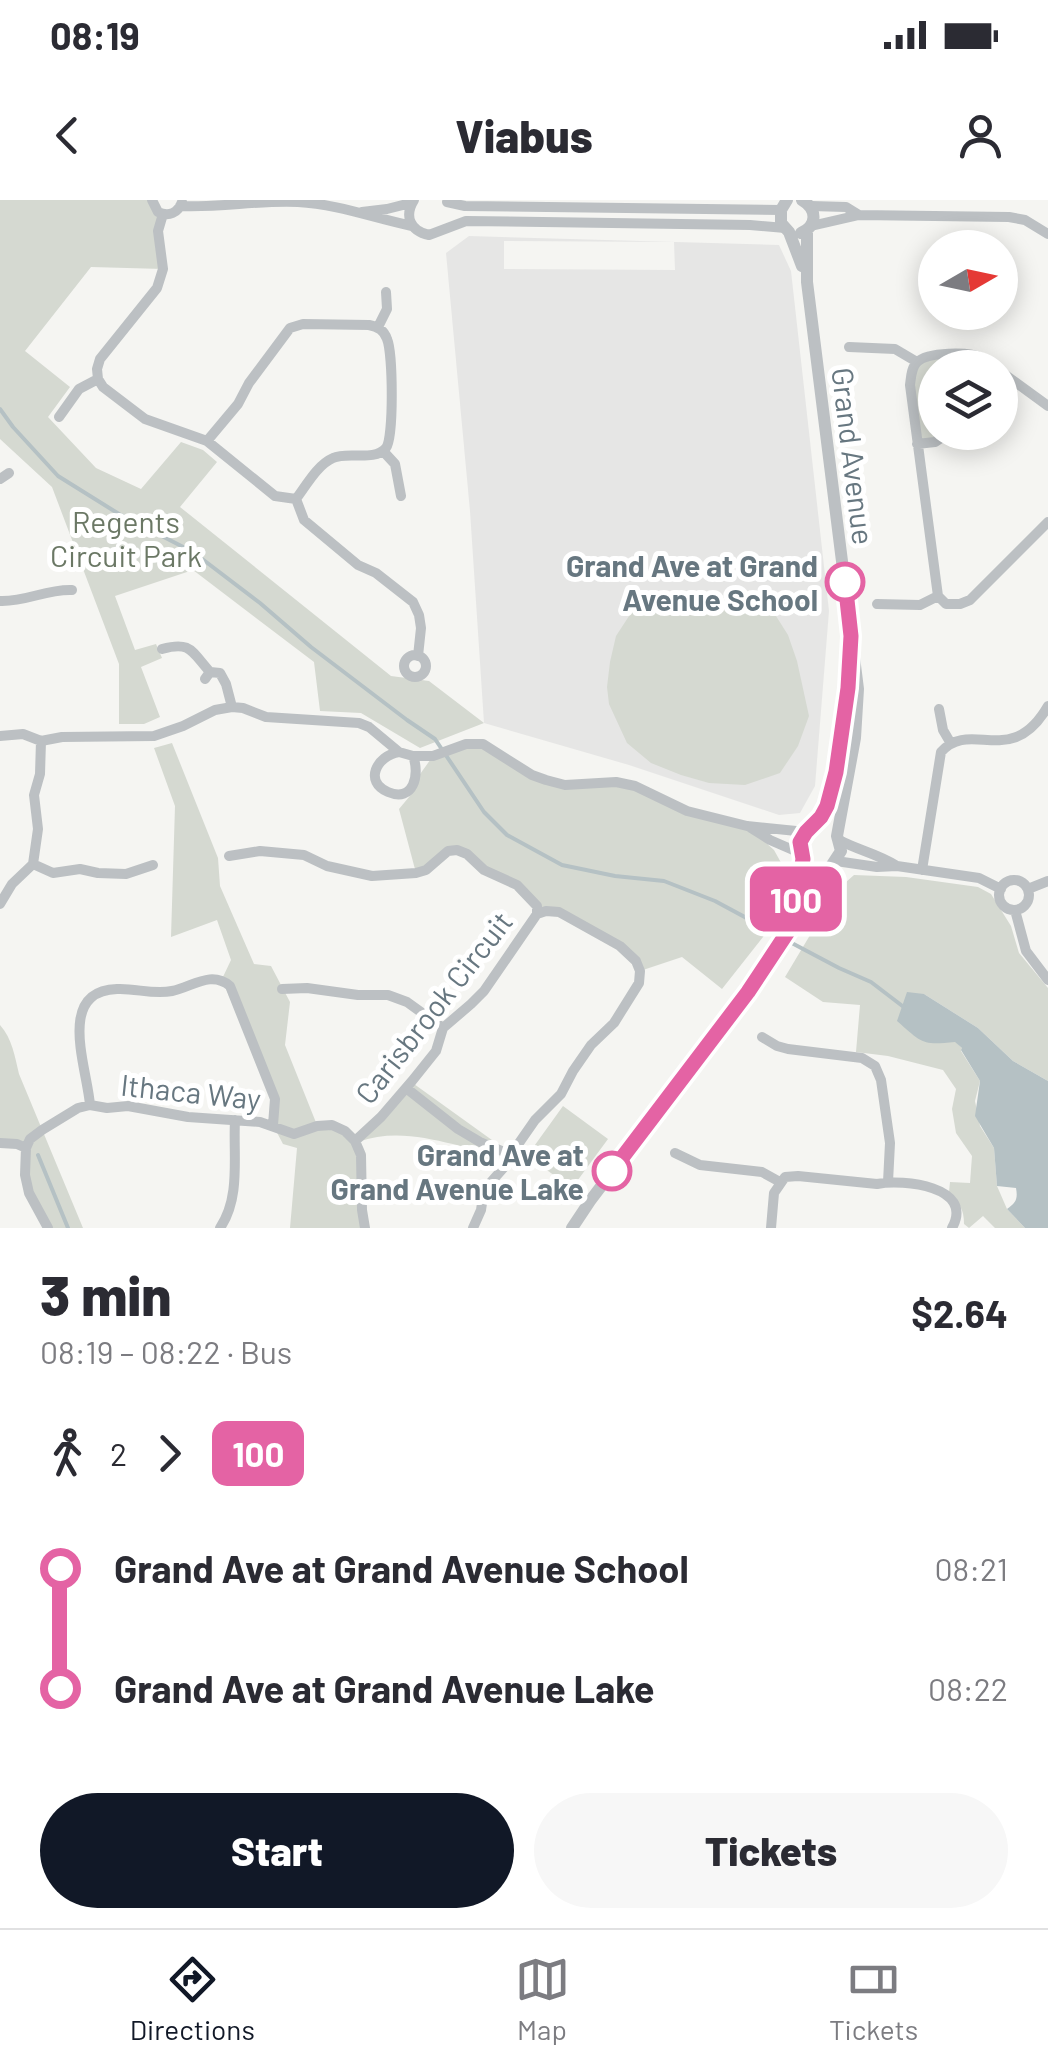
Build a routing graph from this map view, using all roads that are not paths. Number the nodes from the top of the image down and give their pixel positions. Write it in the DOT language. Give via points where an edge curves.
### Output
graph roads {
  1 [pos="152,200"];
  2 [pos="952,200"];
  3 [pos="446,201"];
  4 [pos="413,202"];
  5 [pos="181,203"];
  6 [pos="796,203"];
  7 [pos="356,212"];
  8 [pos="163,214"];
  9 [pos="859,215"];
  10 [pos="952,216"];
  11 [pos="412,226"];
  12 [pos="446,227"];
  13 [pos="809,228"];
  14 [pos="787,230"];
  15 [pos="1048,234"];
  16 [pos="807,282"];
  17 [pos="386,292"];
  18 [pos="378,327"];
  19 [pos="849,347"];
  20 [pos="917,362"];
  21 [pos="98,379"];
  22 [pos="1018,386"];
  23 [pos="1048,406"];
  24 [pos="58,417"];
  25 [pos="207,441"];
  26 [pos="918,444"];
  27 [pos="919,450"];
  28 [pos="384,451"];
  29 [pos="401,496"];
  30 [pos="296,499"];
  31 [pos="1048,522"];
  32 [pos="72,590"];
  33 [pos="938,596"];
  34 [pos="0,601"];
  35 [pos="877,604"];
  36 [pos="851,636"];
  37 [pos="162,649"];
  38 [pos="418,656"];
  39 [pos="1048,706"];
  40 [pos="232,707"];
  41 [pos="939,709"];
  42 [pos="0,736"];
  43 [pos="377,736"];
  44 [pos="42,740"];
  45 [pos="950,742"];
  46 [pos="398,752"];
  47 [pos="437,755"];
  48 [pos="412,756"];
  49 [pos="378,764"];
  50 [pos="418,777"];
  51 [pos="747,826"];
  52 [pos="809,830"];
  53 [pos="838,838"];
  54 [pos="229,856"];
  55 [pos="801,856"];
  56 [pos="33,864"];
  57 [pos="833,864"];
  58 [pos="153,865"];
  59 [pos="897,866"];
  60 [pos="922,870"];
  61 [pos="1048,881"];
  62 [pos="1000,889"];
  63 [pos="1028,889"];
  64 [pos="0,904"];
  65 [pos="1016,910"];
  66 [pos="537,914"];
  67 [pos="791,927"];
  68 [pos="1048,980"];
  69 [pos="282,989"];
  70 [pos="442,1028"];
  71 [pos="762,1036"];
  72 [pos="406,1088"];
  73 [pos="90,1105"];
  74 [pos="235,1120"];
  75 [pos="273,1125"];
  76 [pos="355,1142"];
  77 [pos="0,1143"];
  78 [pos="26,1148"];
  79 [pos="675,1154"];
  80 [pos="514,1156"];
  81 [pos="780,1182"];
  82 [pos="888,1182"];
  83 [pos="48,1228"];
  84 [pos="220,1228"];
  85 [pos="365,1228"];
  86 [pos="473,1228"];
  87 [pos="572,1228"];
  88 [pos="771,1228"];
  89 [pos="952,1228"];
  1 -- 8 [label="street"];
  2 -- 10 [label="street"];
  3 -- 6 [label="street"];
  3 -- 12 [label="street"];
  4 -- 7 [label="street"];
  4 -- 11 [label="street"];
  5 -- 7 [label="street" via="214,208 297,202"];
  5 -- 8 [label="street"];
  6 -- 9 [label="street" via="846,207"];
  6 -- 13 [label="street, Grand Avenue" via="814,216"];
  6 -- 14 [label="street, Grand Avenue" via="780,216"];
  7 -- 11 [label="street"];
  8 -- 21 [label="street" via="162,278 100,359"];
  9 -- 10 [label="street"];
  9 -- 13 [label="street"];
  10 -- 15 [label="street" via="1026,220"];
  11 -- 12 [label="street" via="429,235"];
  12 -- 14 [label="street" via="466,221"];
  13 -- 14 [label="street"];
  13 -- 16 [label="street, Grand Avenue"];
  14 -- 16 [label="street, Grand Avenue"];
  16 -- 36 [label="street, Grand Avenue"];
  17 -- 18 [label="street"];
  18 -- 25 [label="street" via="290,328"];
  18 -- 28 [label="street" via="388,340 394,398"];
  19 -- 20 [label="street" via="895,350"];
  20 -- 26 [label="street" via="910,385"];
  21 -- 24 [label="street" via="79,390"];
  21 -- 25 [label="street" via="145,419"];
  22 -- 23 [label="street"];
  25 -- 30 [label="street" via="274,496"];
  27 -- 33 [label="street"];
  28 -- 29 [label="street" via="395,464"];
  28 -- 30 [label="street" via="325,462"];
  30 -- 38 [label="street" via="304,520 412,602 420,615"];
  31 -- 33 [label="street" via="970,600 946,604"];
  32 -- 34 [label="street"];
  33 -- 35 [label="street" via="920,605"];
  36 -- 52 [label="street, Grand Avenue" via="836,772 827,806"];
  36 -- 53 [label="street, Grand Avenue" via="856,738"];
  37 -- 40 [label="street" via="187,647 208,676 220,674"];
  39 -- 45 [label="street" via="1017,738"];
  40 -- 43 [label="street" via="359,723"];
  40 -- 44 [label="street" via="154,736"];
  41 -- 45 [label="street"];
  42 -- 44 [label="street"];
  43 -- 46 [label="street"];
  43 -- 49 [label="street"];
  44 -- 56 [label="street"];
  45 -- 60 [label="street" via="941,752"];
  46 -- 48 [label="street"];
  46 -- 49 [label="street"];
  47 -- 48 [label="street"];
  47 -- 50 [label="street"];
  47 -- 51 [label="street" via="483,744 546,780 636,786 688,811"];
  48 -- 50 [label="street"];
  49 -- 50 [label="street" via="379,785 388,792 402,794"];
  51 -- 52 [label="street"];
  51 -- 55 [label="street"];
  52 -- 53 [label="street" via="826,828"];
  52 -- 55 [label="street, Grand Avenue" via="800,842"];
  53 -- 57 [label="street, Grand Avenue" via="841,851"];
  53 -- 59 [label="street"];
  54 -- 66 [label="street" via="260,850 304,855 372,876 426,870 458,850 517,885"];
  55 -- 57 [label="street" via="815,868"];
  55 -- 67 [label="street, Grand Avenue"];
  56 -- 58 [label="street" via="53,873 112,874"];
  56 -- 64 [label="street"];
  57 -- 59 [label="street"];
  57 -- 67 [label="street, Grand Avenue"];
  59 -- 60 [label="street"];
  60 -- 62 [label="street" via="979,878"];
  61 -- 63 [label="street"];
  62 -- 63 [label="street" via="1017,880"];
  62 -- 65 [label="street" via="1002,904"];
  63 -- 65 [label="street" via="1027,903"];
  65 -- 68 [label="street" via="1026,952"];
  66 -- 70 [label="street, Carisbrook Circuit" via="484,991"];
  66 -- 80 [label="street, Carisbrook Circuit" via="559,912 620,946 636,961 639,983"];
  67 -- 87 [label="street, Grand Avenue"];
  69 -- 70 [label="street" via="388,995"];
  70 -- 72 [label="street, Carisbrook Circuit" via="436,1051"];
  71 -- 82 [label="street" via="788,1050 862,1058 875,1066 890,1143"];
  72 -- 76 [label="street, Carisbrook Circuit"];
  72 -- 80 [label="street" via="458,1129"];
  73 -- 74 [label="street, Ithaca Way"];
  73 -- 75 [label="street" via="81,1062 86,1000 109,989 168,992 222,979 275,1098"];
  73 -- 78 [label="street, Ithaca Way" via="42,1130"];
  74 -- 75 [label="street, Ithaca Way"];
  74 -- 84 [label="street" via="234,1179"];
  75 -- 76 [label="street, Ithaca Way" via="294,1134 332,1125"];
  76 -- 85 [label="street" via="362,1155"];
  77 -- 78 [label="street"];
  78 -- 83 [label="street" via="29,1192"];
  79 -- 81 [label="street" via="700,1165 762,1172"];
  80 -- 86 [label="street, Carisbrook Circuit" via="484,1190"];
  81 -- 82 [label="street" via="798,1176"];
  81 -- 88 [label="street"];
  82 -- 89 [label="street" via="947,1194 956,1208"];
}
